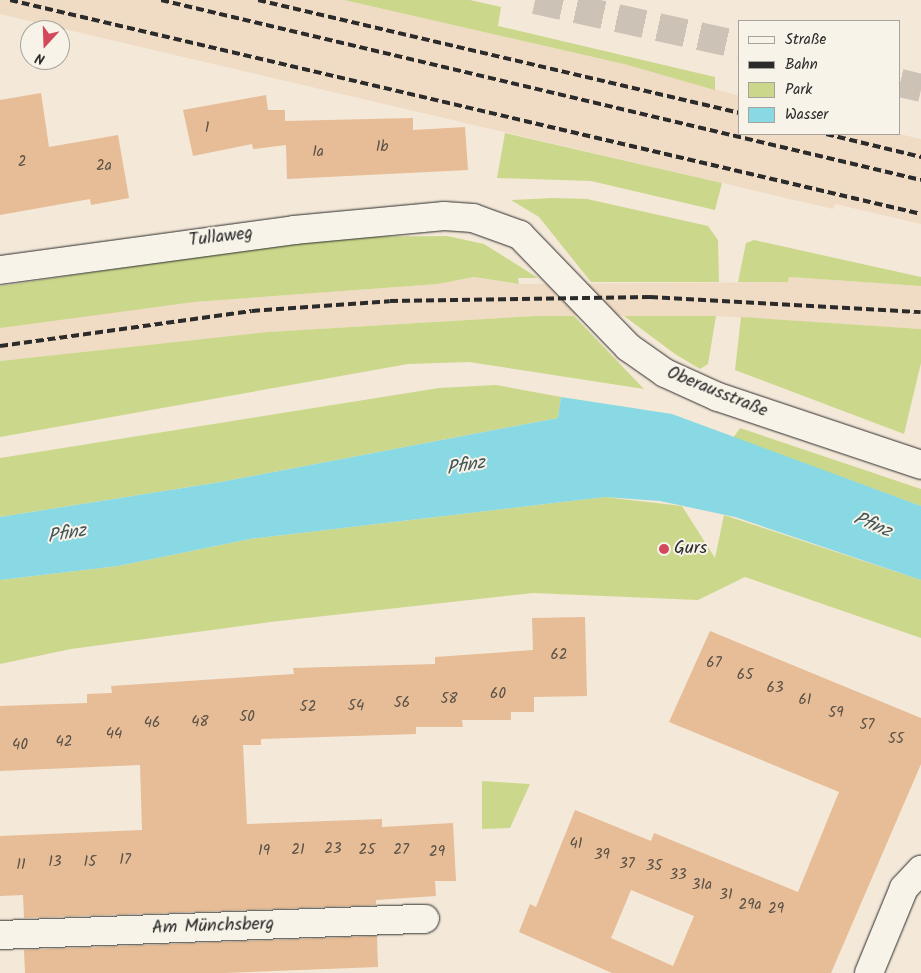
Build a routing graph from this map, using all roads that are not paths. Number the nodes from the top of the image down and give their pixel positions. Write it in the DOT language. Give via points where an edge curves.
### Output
graph roads {
  1 [pos="444,216"];
  2 [pos="0,270"];
  3 [pos="921,465"];
  4 [pos="921,870"];
  5 [pos="425,920"];
  6 [pos="0,935"];
  7 [pos="869,973"];
  1 -- 2 [label="street, Tullaweg" via="154,246"];
  1 -- 3 [label="street, Oberausstraße" via="492,222 520,235 628,347 665,373 718,397"];
  4 -- 7 [label="street" via="904,888"];
  5 -- 6 [label="street, Am Münchsberg"];
}
